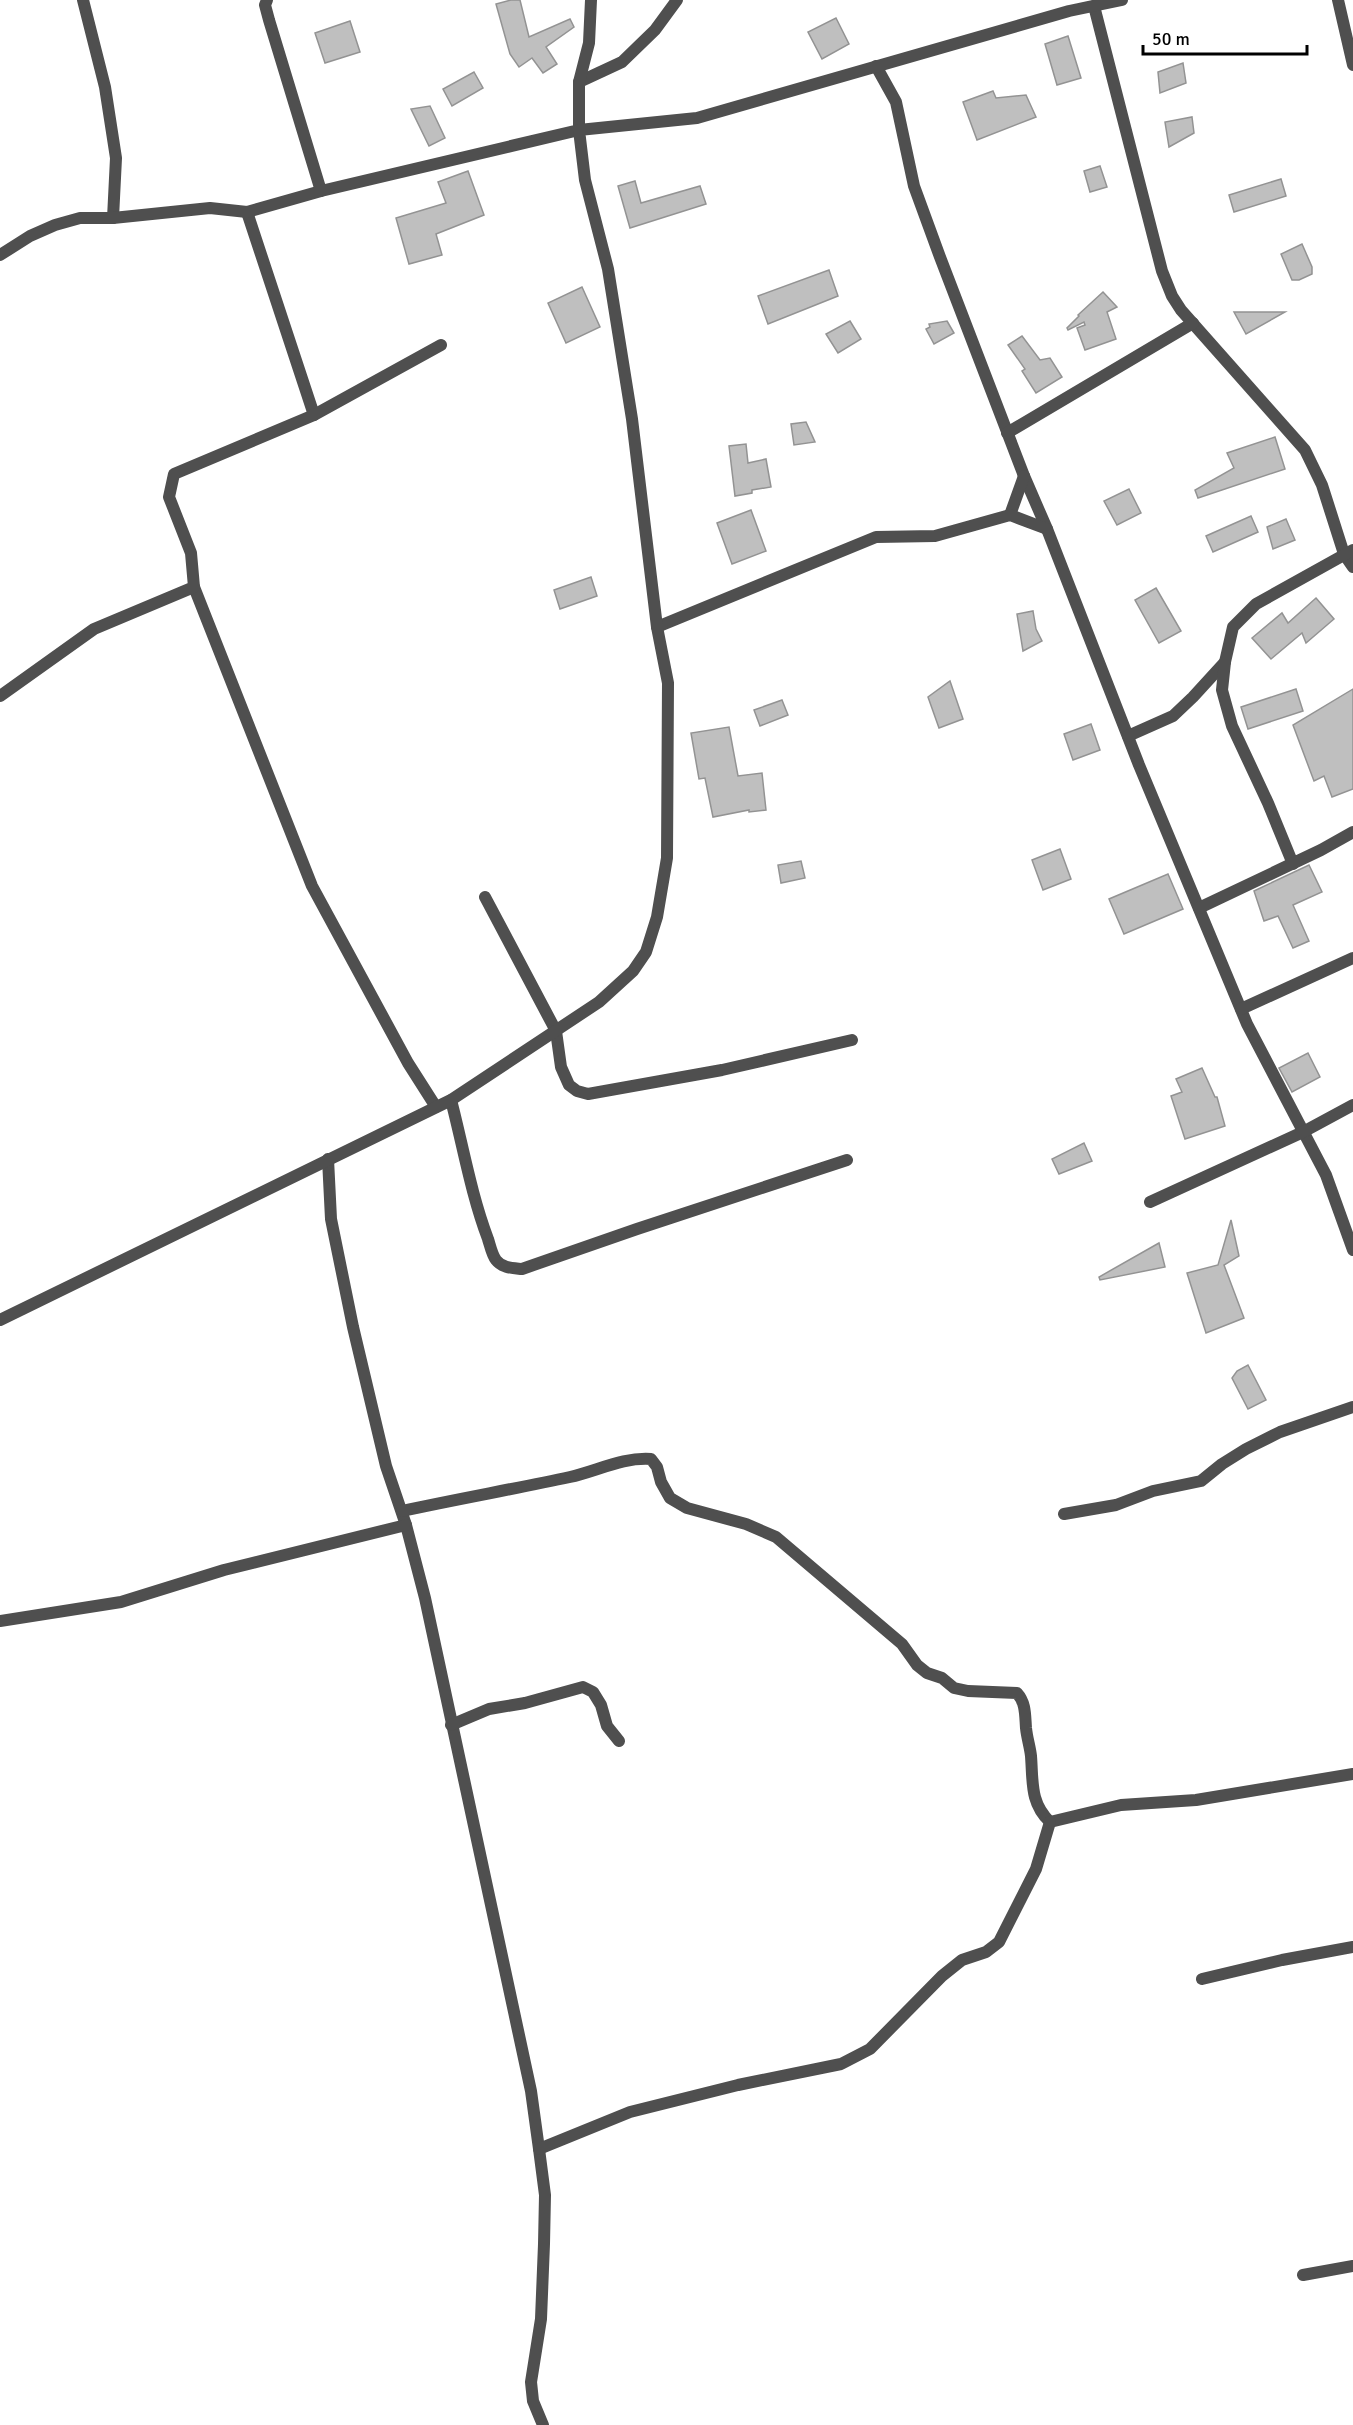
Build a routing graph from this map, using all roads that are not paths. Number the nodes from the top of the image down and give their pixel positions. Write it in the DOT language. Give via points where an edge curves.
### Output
graph roads {
  1 [pos="83,0"];
  2 [pos="267,0"];
  3 [pos="591,0"];
  4 [pos="677,0"];
  5 [pos="1059,0"];
  6 [pos="1122,0"];
  7 [pos="1338,0"];
  8 [pos="1094,6"];
  9 [pos="1069,11"];
  10 [pos="1353,64"];
  11 [pos="876,66"];
  12 [pos="579,82"];
  13 [pos="579,130"];
  14 [pos="321,191"];
  15 [pos="247,212"];
  16 [pos="113,218"];
  17 [pos="0,255"];
  18 [pos="1193,323"];
  19 [pos="441,345"];
  20 [pos="314,415"];
  21 [pos="1007,434"];
  22 [pos="1024,476"];
  23 [pos="1010,515"];
  24 [pos="1047,529"];
  25 [pos="1349,552"];
  26 [pos="1353,567"];
  27 [pos="194,587"];
  28 [pos="657,627"];
  29 [pos="1225,662"];
  30 [pos="0,696"];
  31 [pos="1128,736"];
  32 [pos="1353,832"];
  33 [pos="1293,864"];
  34 [pos="485,897"];
  35 [pos="1199,908"];
  36 [pos="1353,958"];
  37 [pos="1241,1009"];
  38 [pos="556,1031"];
  39 [pos="852,1040"];
  40 [pos="451,1100"];
  41 [pos="1353,1105"];
  42 [pos="436,1107"];
  43 [pos="1303,1132"];
  44 [pos="328,1159"];
  45 [pos="847,1160"];
  46 [pos="1150,1202"];
  47 [pos="1353,1250"];
  48 [pos="0,1320"];
  49 [pos="1353,1407"];
  50 [pos="402,1511"];
  51 [pos="1064,1514"];
  52 [pos="406,1525"];
  53 [pos="0,1621"];
  54 [pos="451,1725"];
  55 [pos="619,1741"];
  56 [pos="1353,1774"];
  57 [pos="1050,1822"];
  58 [pos="1353,1947"];
  59 [pos="1202,1979"];
  60 [pos="539,2149"];
  61 [pos="1353,2266"];
  62 [pos="1303,2275"];
  63 [pos="543,2425"];
  1 -- 16 [label="street" via="105,87 116,158"];
  2 -- 14 [label="street" via="269,20"];
  3 -- 12 [label="street" via="589,43"];
  4 -- 12 [label="street" via="655,30 622,62"];
  5 -- 9 [label="street"];
  6 -- 8 [label="street"];
  7 -- 10 [label="street"];
  8 -- 9 [label="street"];
  8 -- 18 [label="street" via="1162,271 1172,296"];
  9 -- 11 [label="street"];
  11 -- 13 [label="street" via="697,118"];
  11 -- 21 [label="street" via="896,102 914,186"];
  12 -- 13 [label="street"];
  13 -- 14 [label="street"];
  13 -- 28 [label="street" via="585,180 608,269 632,419"];
  14 -- 15 [label="street"];
  15 -- 16 [label="street" via="210,208"];
  15 -- 20 [label="street"];
  16 -- 17 [label="street" via="80,218 55,225"];
  18 -- 21 [label="street"];
  18 -- 25 [label="street" via="1305,450"];
  19 -- 20 [label="street"];
  20 -- 27 [label="street" via="174,474 169,497 191,553"];
  21 -- 22 [label="street"];
  22 -- 23 [label="street"];
  22 -- 24 [label="street"];
  23 -- 24 [label="street"];
  23 -- 28 [label="street" via="935,536 876,537"];
  24 -- 31 [label="street"];
  25 -- 26 [label="street"];
  25 -- 29 [label="street" via="1256,604 1233,627"];
  27 -- 30 [label="street" via="94,629"];
  27 -- 42 [label="street" via="312,886"];
  28 -- 38 [label="street" via="668,684 668,858 657,917 646,952 633,971 599,1002"];
  29 -- 31 [label="street" via="1173,716"];
  29 -- 33 [label="street" via="1222,690 1232,726"];
  31 -- 35 [label="street"];
  32 -- 33 [label="street"];
  33 -- 35 [label="street"];
  34 -- 38 [label="street"];
  35 -- 37 [label="street"];
  36 -- 37 [label="street"];
  37 -- 43 [label="street"];
  38 -- 39 [label="street" via="561,1067 569,1085 588,1094 722,1070"];
  38 -- 40 [label="street"];
  40 -- 42 [label="street"];
  40 -- 45 [label="street" via="472,1195 496,1261 508,1268 522,1269"];
  41 -- 43 [label="street"];
  42 -- 44 [label="street"];
  43 -- 46 [label="street"];
  43 -- 47 [label="street" via="1326,1175"];
  44 -- 48 [label="street"];
  44 -- 50 [label="street" via="331,1219 351,1316 386,1466"];
  49 -- 51 [label="street" via="1280,1432 1246,1449 1201,1481 1153,1491 1116,1505"];
  50 -- 52 [label="street"];
  50 -- 57 [label="street" via="569,1477 637,1458 651,1459 670,1498 687,1508 746,1524 777,1538 902,1644 927,1673 954,1688 1017,1693 1024,1700 1033,1796"];
  52 -- 53 [label="street" via="224,1570 121,1602"];
  52 -- 54 [label="street"];
  54 -- 55 [label="street" via="489,1709 583,1688 593,1692 607,1726"];
  54 -- 60 [label="street" via="531,2091"];
  56 -- 57 [label="street" via="1196,1800 1121,1805"];
  57 -- 60 [label="street" via="1036,1869 999,1942 986,1952 962,1960 942,1976 870,2049 841,2064 630,2112"];
  58 -- 59 [label="street"];
  60 -- 63 [label="street" via="545,2195 544,2244 541,2319 531,2382 533,2401"];
  61 -- 62 [label="street"];
}
